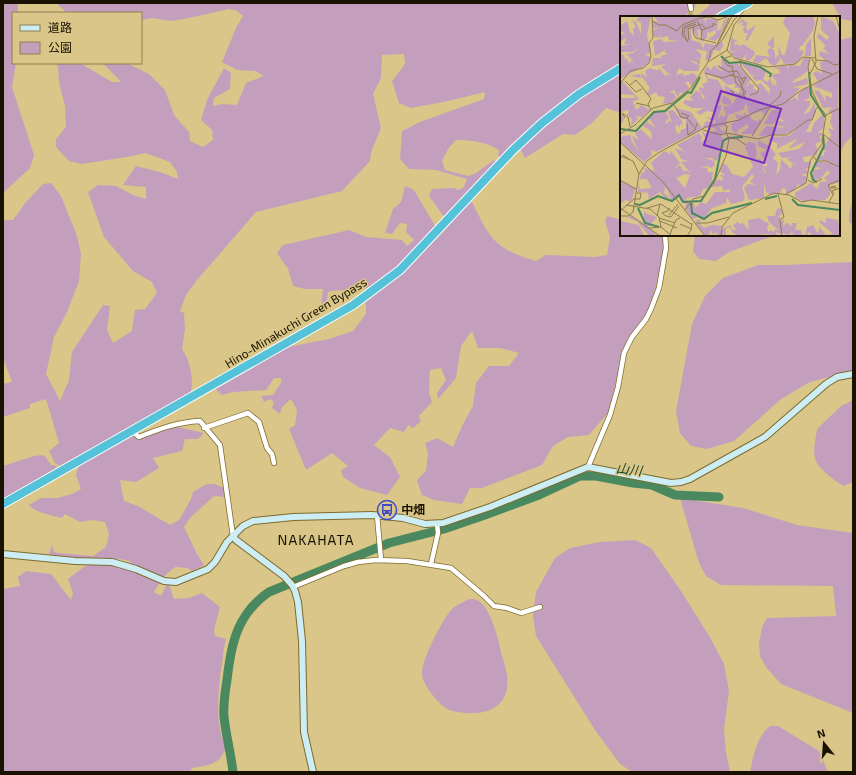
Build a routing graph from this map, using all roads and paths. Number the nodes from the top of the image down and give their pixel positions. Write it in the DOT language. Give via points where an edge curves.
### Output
graph roads {
  1 [pos="690,3"];
  2 [pos="747,3"];
  3 [pos="691,9"];
  4 [pos="723,16"];
  5 [pos="736,16"];
  6 [pos="620,69"];
  7 [pos="665,236"];
  8 [pos="853,374"];
  9 [pos="204,428"];
  10 [pos="132,431"];
  11 [pos="274,463"];
  12 [pos="588,467"];
  13 [pos="3,504"];
  14 [pos="377,515"];
  15 [pos="437,525"];
  16 [pos="233,536"];
  17 [pos="3,554"];
  18 [pos="381,560"];
  19 [pos="431,564"];
  20 [pos="292,586"];
  21 [pos="540,607"];
  22 [pos="313,772"];
  1 -- 3 [label="street"];
  2 -- 4 [label="highway"];
  2 -- 5 [label="street"];
  6 -- 10 [label="highway, Hino-Minakuchi Green Bypass" via="579,94 513,150 400,270 374,290 328,320"];
  7 -- 12 [label="street" via="666,248 659,288 652,309 624,353 610,415"];
  8 -- 12 [label="main road" via="837,377 826,384 765,438 681,482 671,483"];
  9 -- 10 [label="street" via="200,421 166,427 139,437"];
  9 -- 11 [label="street" via="249,411 259,422"];
  9 -- 16 [label="street" via="220,445"];
  10 -- 13 [label="highway, Hino-Minakuchi Green Bypass"];
  12 -- 15 [label="main road" via="490,507"];
  14 -- 15 [label="main road"];
  14 -- 16 [label="main road" via="328,515 253,521"];
  14 -- 18 [label="street"];
  15 -- 19 [label="street" via="438,533"];
  16 -- 17 [label="main road" via="208,568 176,582 164,581 112,562"];
  16 -- 20 [label="main road" via="288,579"];
  18 -- 19 [label="street"];
  18 -- 20 [label="street" via="344,566"];
  19 -- 21 [label="street" via="451,568 494,606 521,613"];
  20 -- 22 [label="main road" via="298,602 300,624 304,732"];
}
